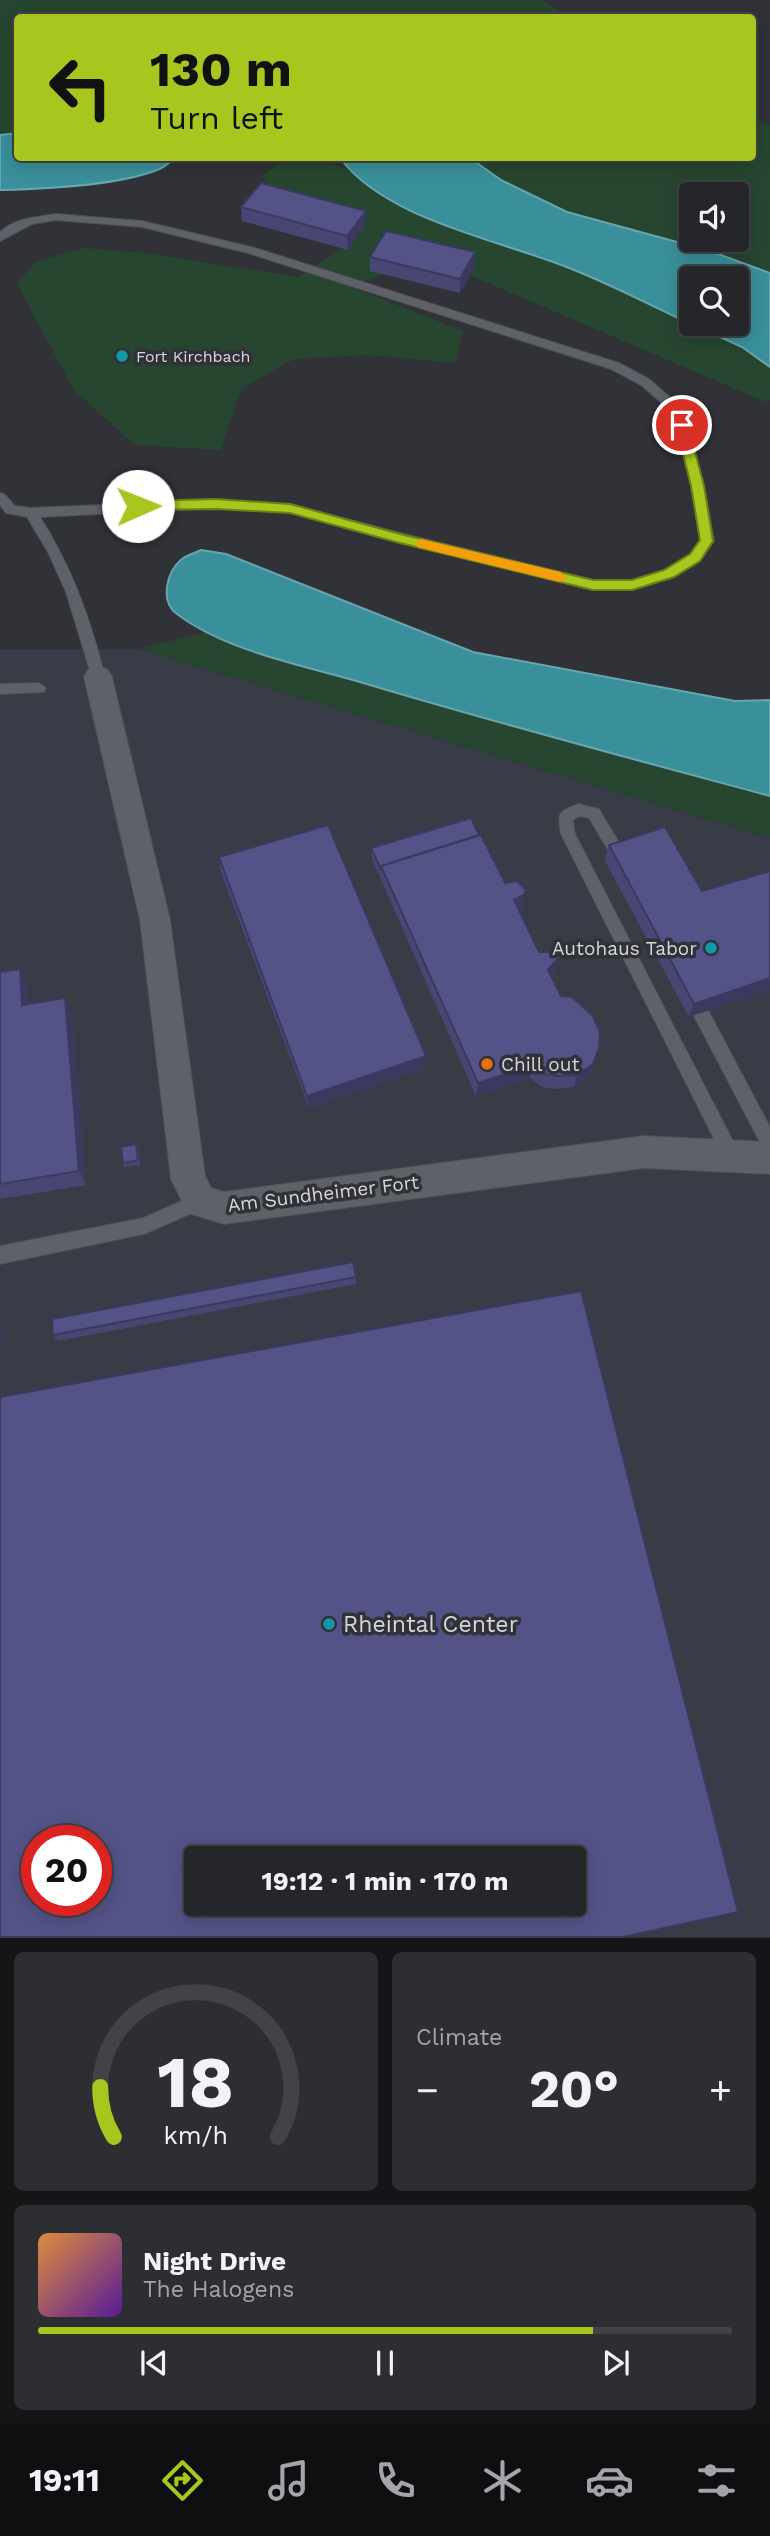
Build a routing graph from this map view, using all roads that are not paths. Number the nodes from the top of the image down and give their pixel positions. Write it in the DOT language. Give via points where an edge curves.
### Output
graph roads {
  1 [pos="0,238"];
  2 [pos="0,497"];
  3 [pos="31,513"];
  4 [pos="98,677"];
  5 [pos="39,688"];
  6 [pos="0,689"];
  7 [pos="618,856"];
  8 [pos="701,1013"];
  9 [pos="770,1144"];
  10 [pos="731,1155"];
  11 [pos="770,1158"];
  12 [pos="200,1201"];
  13 [pos="0,1255"];
  1 -- 3 [label="lane" via="29,221 55,217 142,225 251,250 615,366 645,382 676,408 688,443 707,541 695,558 669,574 632,585 593,585 290,508 216,504"];
  2 -- 3 [label="lane" via="10,510"];
  3 -- 4 [label="lane" via="65,569"];
  4 -- 12 [label="street, Am Sundheimer Fort" via="155,920 188,1179"];
  5 -- 6 [label="lane"];
  7 -- 10 [label="lane" via="594,813 579,810 565,817 568,834"];
  8 -- 9 [label="lane"];
  10 -- 11 [label="street, Am Sundheimer Fort"];
  10 -- 12 [label="street, Am Sundheimer Fort" via="644,1152 225,1208"];
  12 -- 13 [label="lane" via="144,1226"];
}
